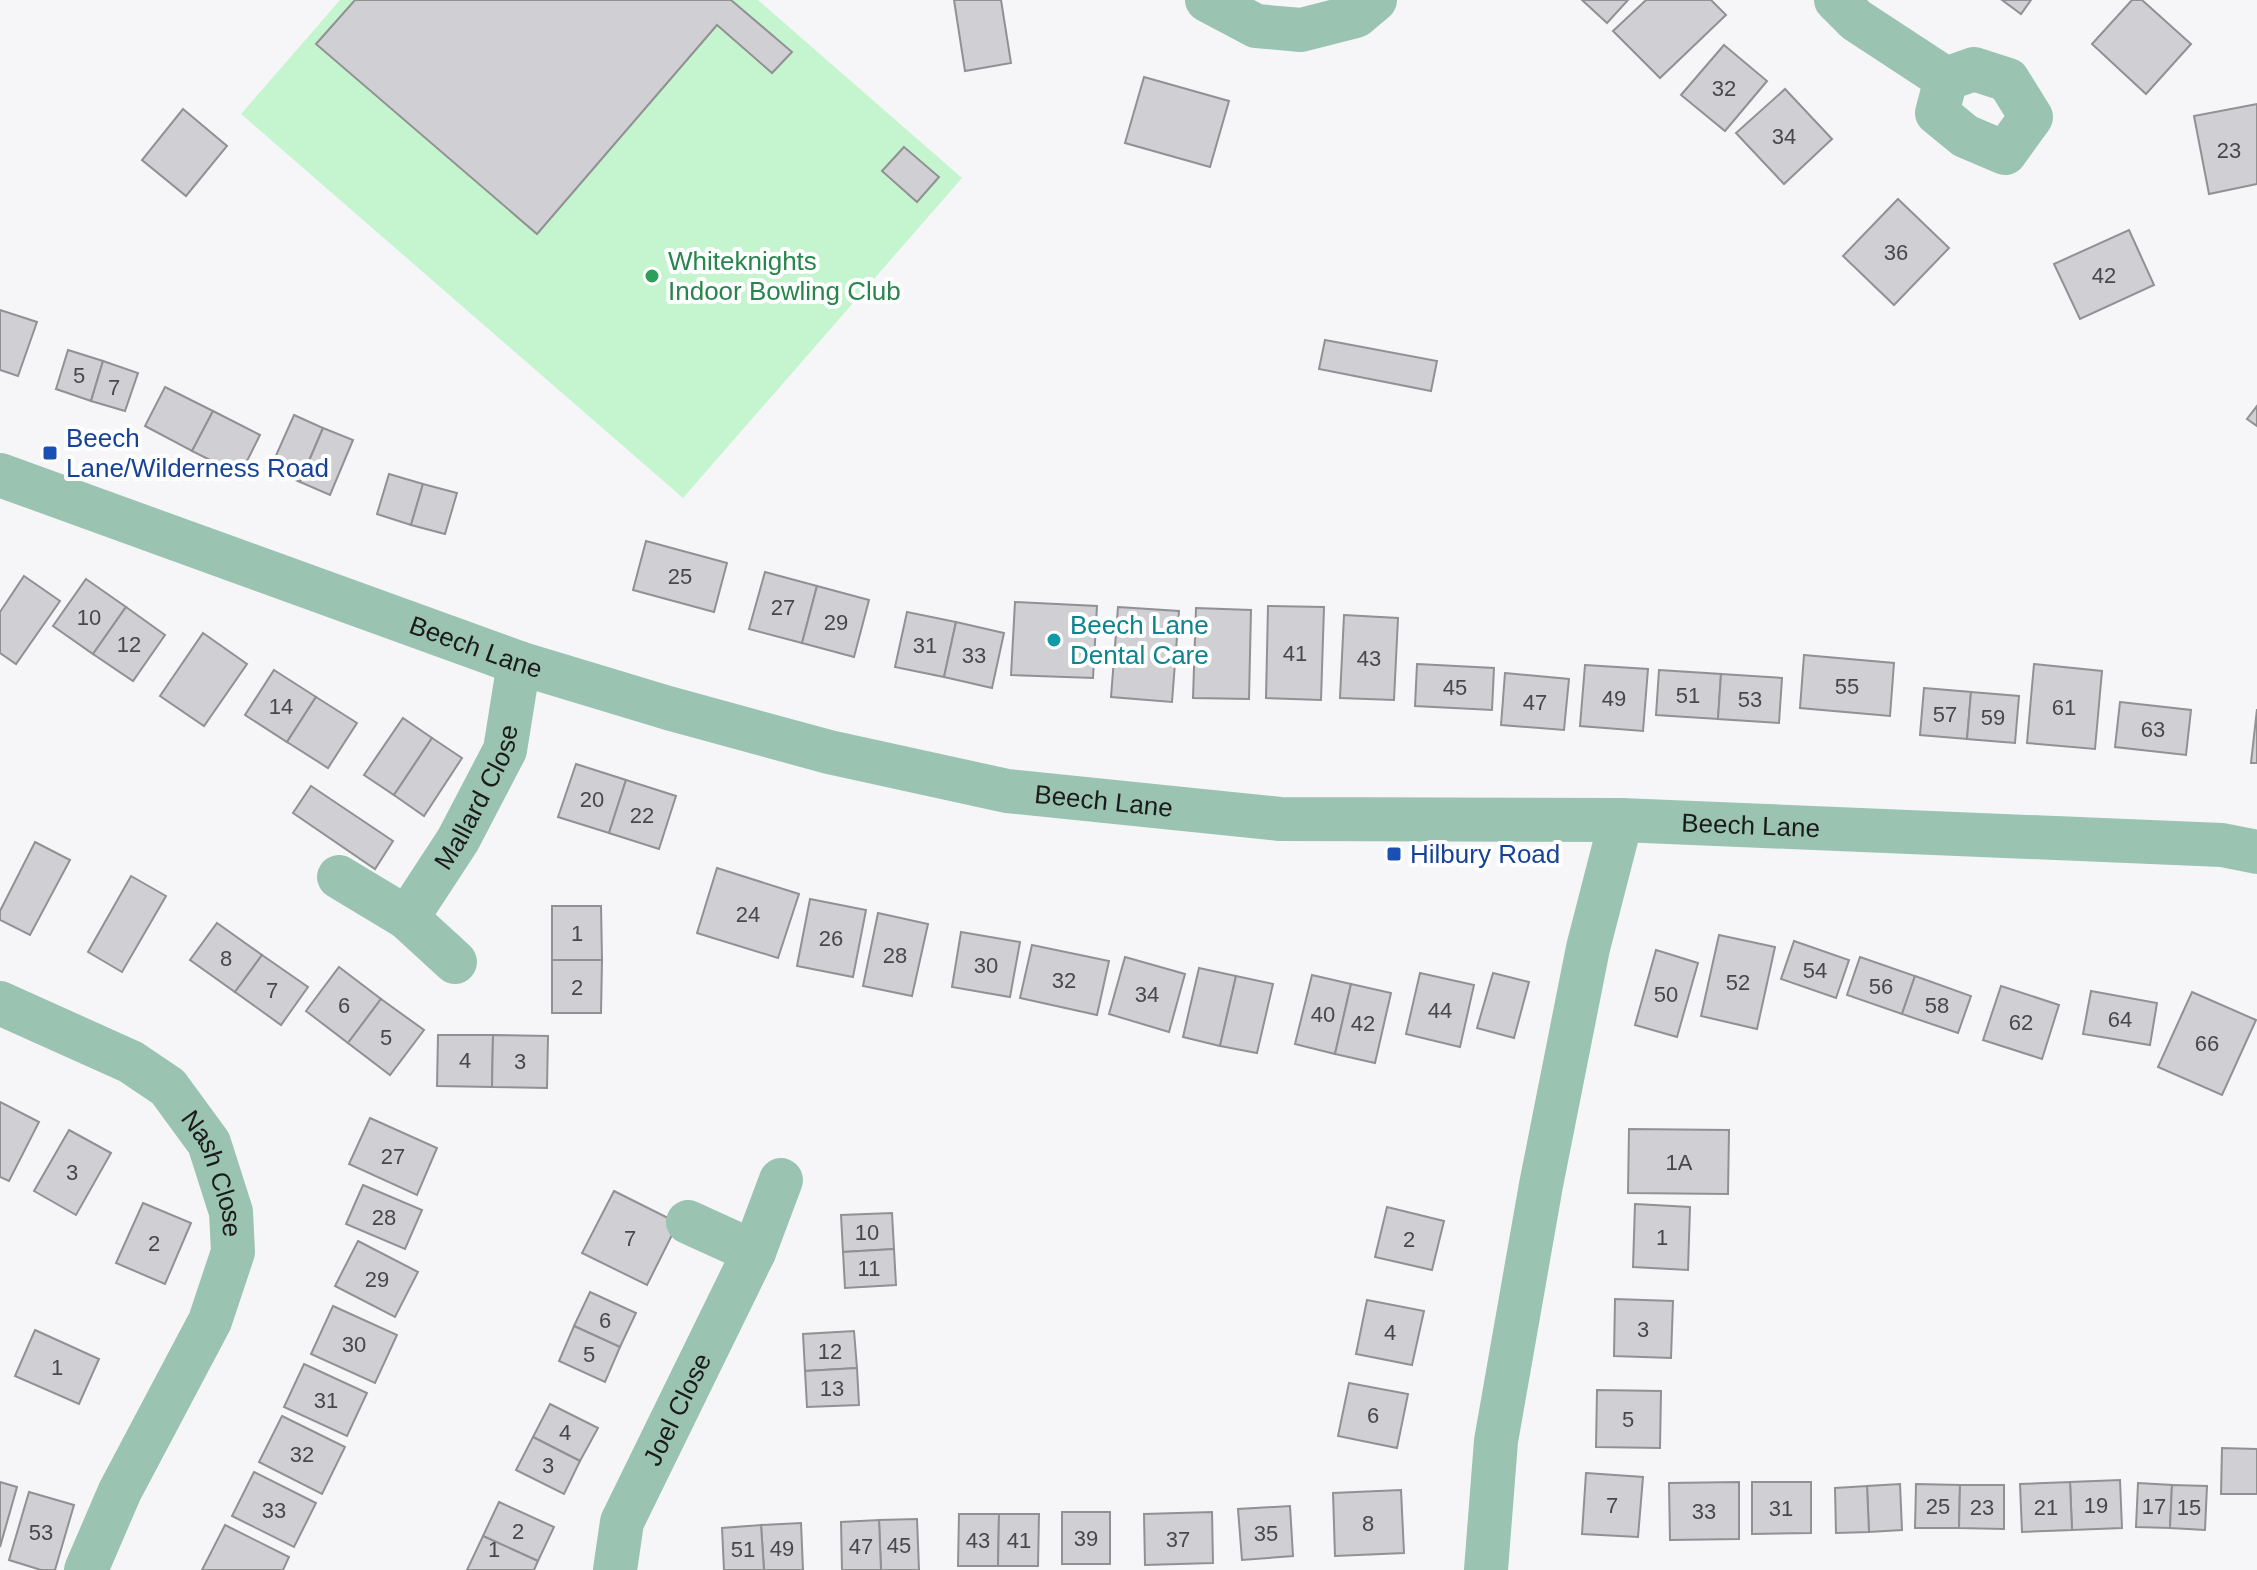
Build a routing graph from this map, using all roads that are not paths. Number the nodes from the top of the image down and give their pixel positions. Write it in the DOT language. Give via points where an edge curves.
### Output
graph roads {
  1 [pos="1207,0"];
  2 [pos="1375,0"];
  3 [pos="1836,0"];
  4 [pos="1946,79"];
  5 [pos="0,475"];
  6 [pos="519,663"];
  7 [pos="1621,820"];
  8 [pos="2257,852"];
  9 [pos="339,877"];
  10 [pos="407,918"];
  11 [pos="455,962"];
  12 [pos="0,1003"];
  13 [pos="781,1180"];
  14 [pos="688,1222"];
  15 [pos="754,1252"];
  16 [pos="86,1570"];
  17 [pos="615,1570"];
  18 [pos="1486,1570"];
  1 -- 2 [label="street" via="1256,26 1301,30 1356,16"];
  3 -- 4 [label="street" via="1856,20"];
  5 -- 6 [label="street, Beech Lane"];
  6 -- 7 [label="street, Beech Lane" via="829,752 1007,791 1280,819"];
  6 -- 10 [label="street, Mallard Close" via="505,750 458,840"];
  7 -- 8 [label="street, Beech Lane" via="2222,845"];
  7 -- 18 [label="street" via="1588,948 1541,1185 1496,1441"];
  9 -- 10 [label="street"];
  10 -- 11 [label="street"];
  12 -- 16 [label="street, Nash Close" via="131,1062 168,1087 209,1143 231,1212 233,1252 210,1321 120,1491"];
  13 -- 15 [label="street, Joel Close"];
  14 -- 15 [label="street"];
  15 -- 17 [label="street, Joel Close" via="622,1522"];
}
